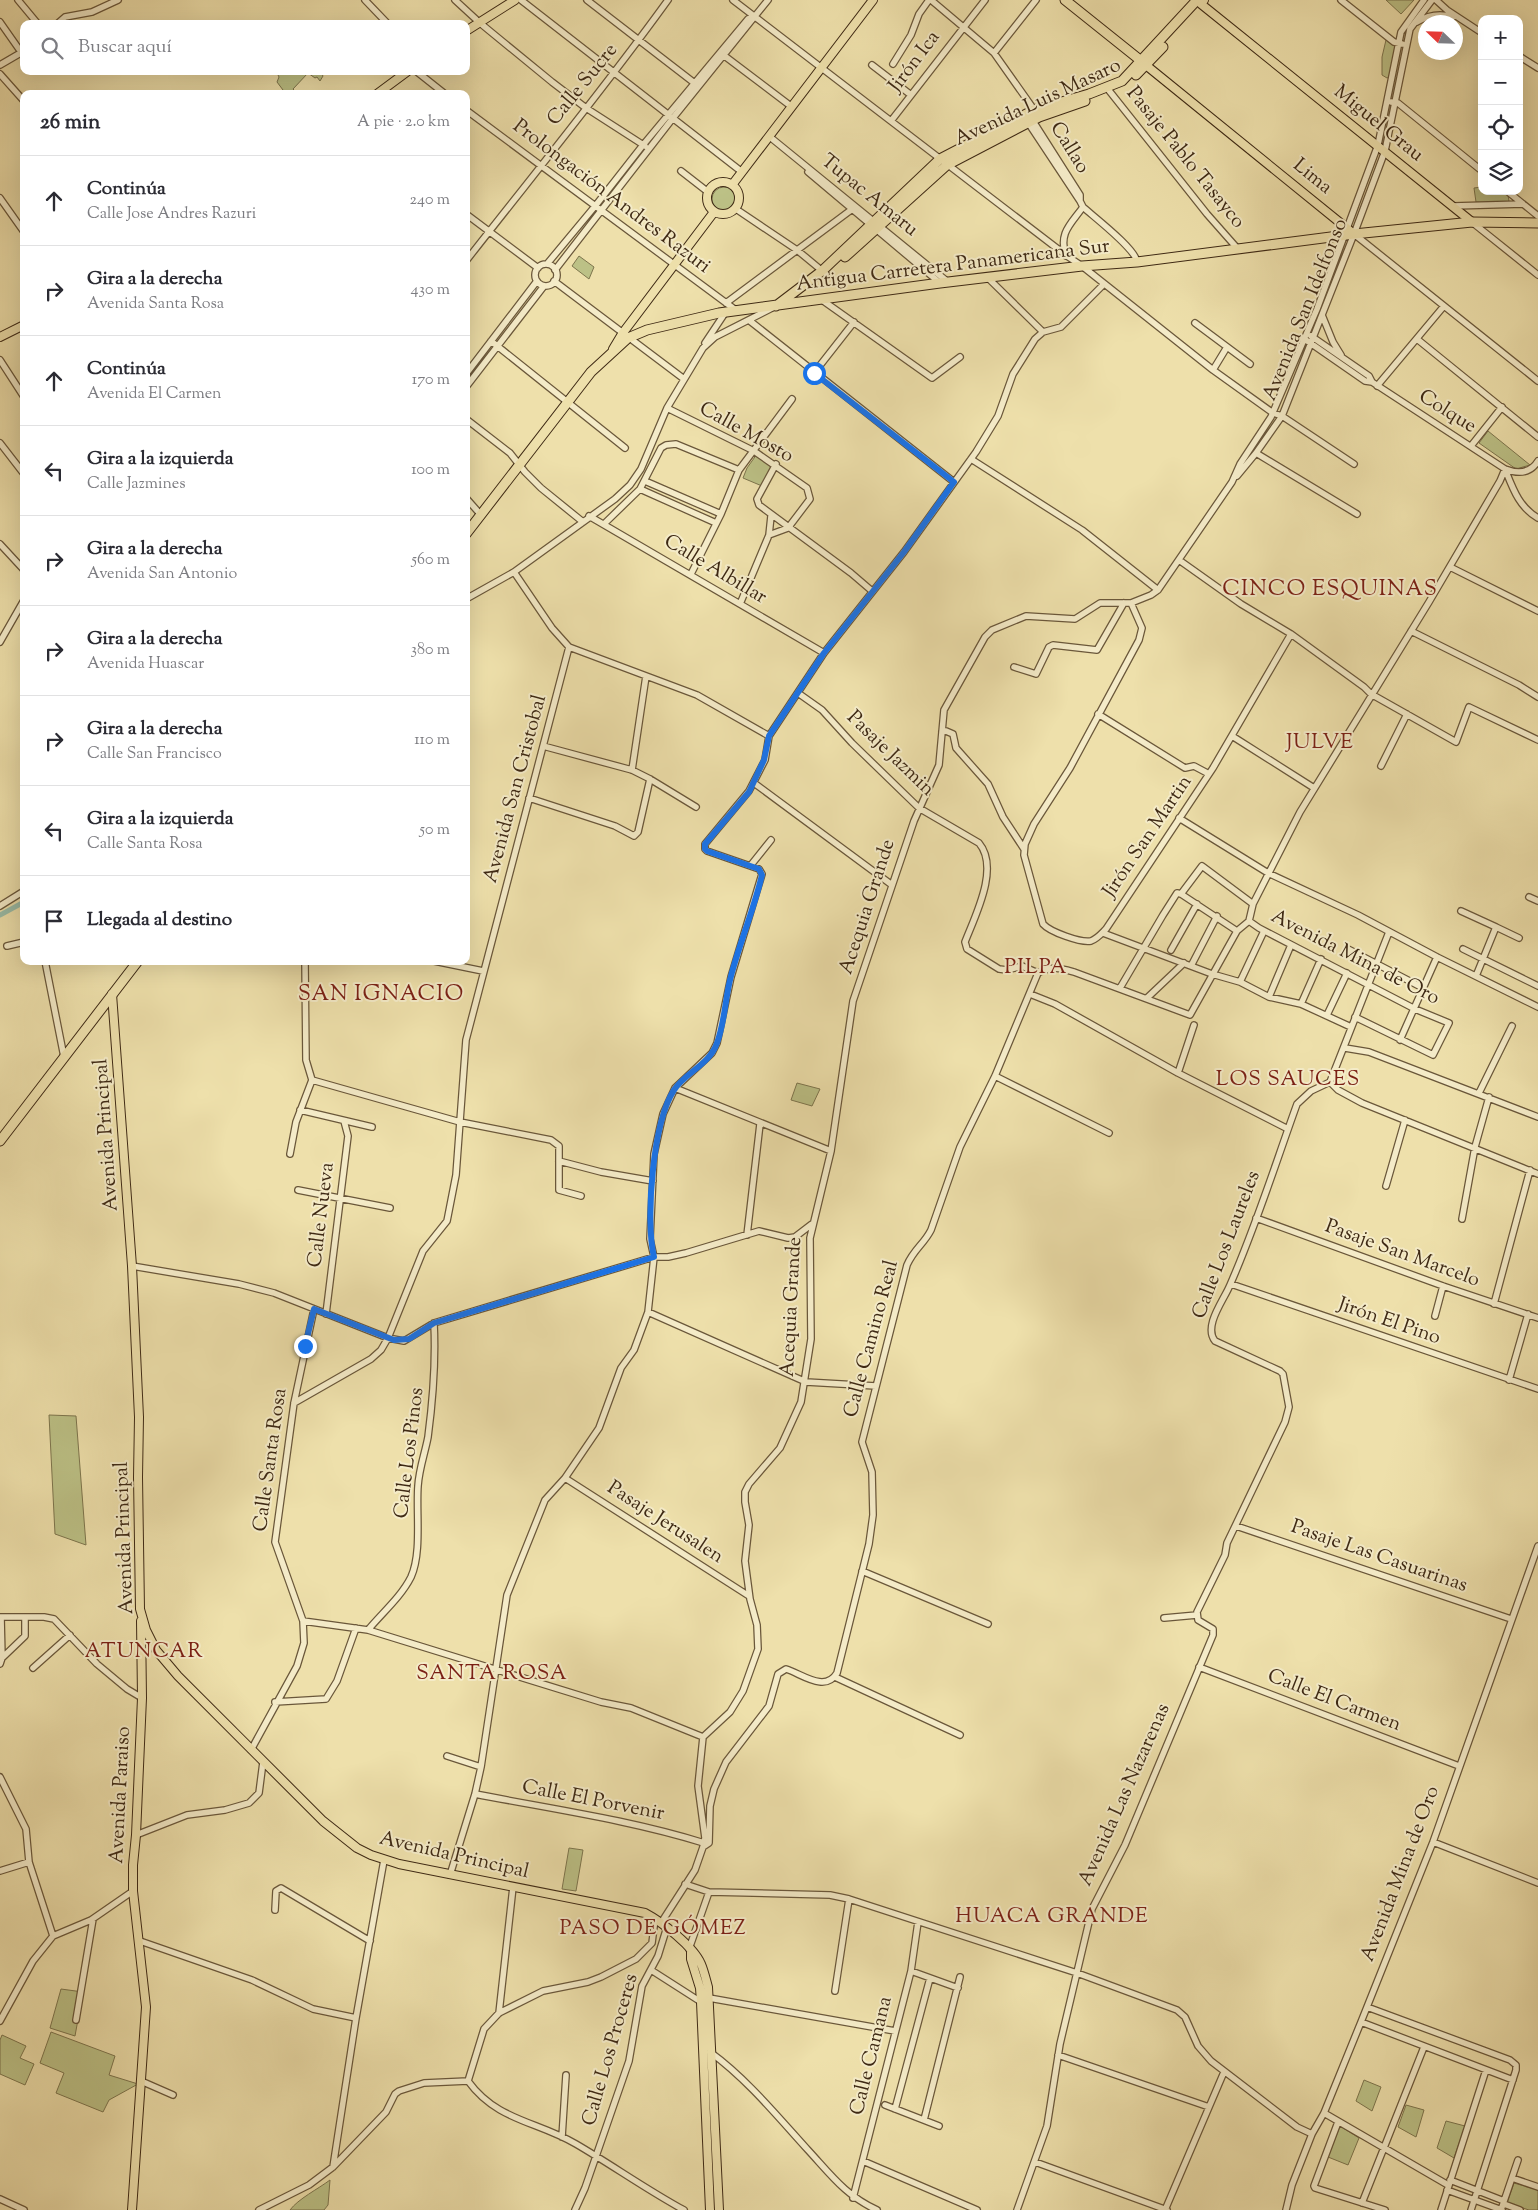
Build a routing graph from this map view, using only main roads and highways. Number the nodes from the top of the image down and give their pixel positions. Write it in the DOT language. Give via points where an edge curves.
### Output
graph roads {
  1 [pos="515,0"];
  2 [pos="873,0"];
  3 [pos="1065,0"];
  4 [pos="1200,1"];
  5 [pos="470,29"];
  6 [pos="1144,64"];
  7 [pos="403,75"];
  8 [pos="383,90"];
  9 [pos="732,185"];
  10 [pos="714,212"];
  11 [pos="1472,222"];
  12 [pos="1538,223"];
  13 [pos="1349,233"];
  14 [pos="780,305"];
  15 [pos="20,328"];
  16 [pos="625,336"];
  17 [pos="0,337"];
  18 [pos="470,529"];
  19 [pos="135,965"];
  20 [pos="112,994"];
  21 [pos="0,1140"];
  22 [pos="140,1609"];
  23 [pos="156,1650"];
  24 [pos="141,1653"];
  25 [pos="690,1951"];
  26 [pos="132,2210"];
  27 [pos="710,2210"];
  28 [pos="719,2210"];
  1 -- 5 [label="main road"];
  2 -- 9 [label="main road"];
  3 -- 6 [label="highway, Lima"];
  4 -- 6 [label="highway, Avenida Luis Masaro"];
  4 -- 11 [label="main road, Miguel Grau"];
  6 -- 13 [label="main road, Lima"];
  6 -- 14 [label="highway, Avenida Luis Masaro" via="1109,90 1031,116 944,162 824,272"];
  7 -- 8 [label="main road"];
  9 -- 10 [label="main road" via="719,183 708,192 707,201"];
  9 -- 10 [label="main road" via="740,199 736,209 728,214"];
  10 -- 16 [label="main road"];
  11 -- 12 [label="highway, Antigua Carretera Panamericana Sur"];
  11 -- 13 [label="highway, Antigua Carretera Panamericana Sur"];
  13 -- 14 [label="highway, Antigua Carretera Panamericana Sur"];
  14 -- 16 [label="highway, Antigua Carretera Panamericana Sur" via="725,313"];
  15 -- 17 [label="main road"];
  16 -- 18 [label="highway, Antigua Carretera Panamericana Sur" via="566,403"];
  19 -- 20 [label="highway"];
  20 -- 21 [label="highway"];
  20 -- 22 [label="main road, Avenida Principal" via="140,1417"];
  22 -- 23 [label="main road, Avenida Principal"];
  22 -- 24 [label="main road, Avenida Paraiso"];
  23 -- 24 [label="main road"];
  23 -- 25 [label="main road, Avenida Principal" via="263,1762 336,1833 356,1848 384,1860 450,1875 633,1910 661,1923"];
  24 -- 26 [label="main road, Avenida Paraiso" via="142,1698 133,1891 145,2018"];
  25 -- 27 [label="main road" via="700,1988"];
  25 -- 28 [label="main road, Avenida Principal" via="701,1964 709,1998"];
}
